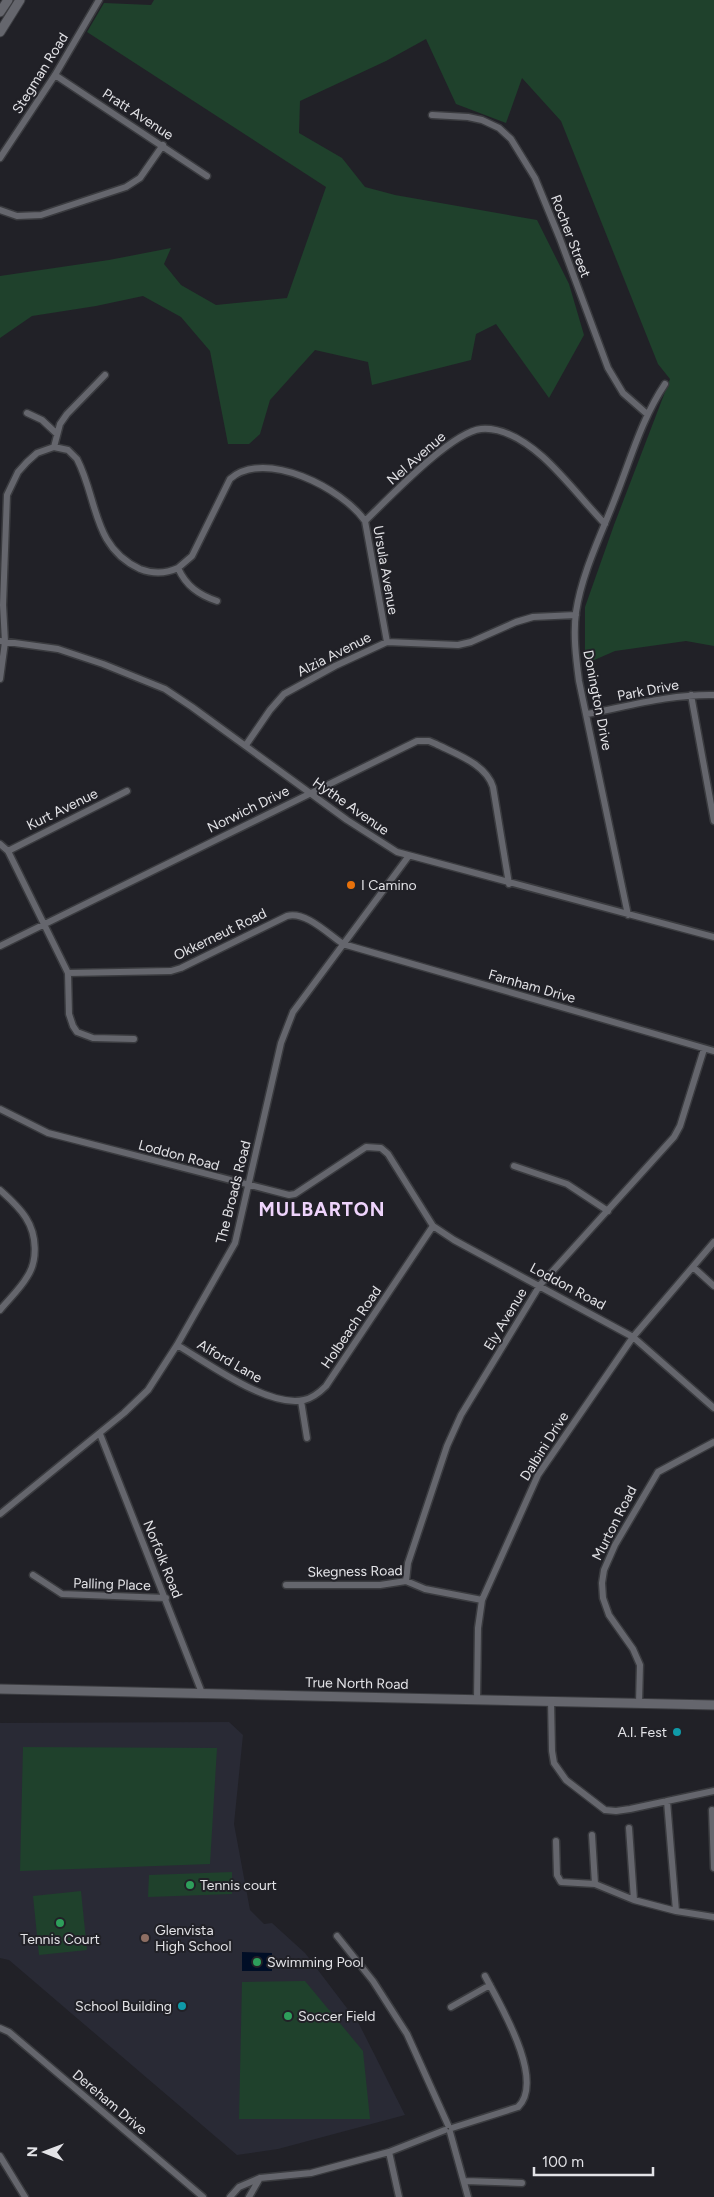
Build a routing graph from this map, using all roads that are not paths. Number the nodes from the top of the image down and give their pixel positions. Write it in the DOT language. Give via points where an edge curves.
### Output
graph roads {
  1 [pos="8,0"];
  2 [pos="20,0"];
  3 [pos="99,0"];
  4 [pos="0,12"];
  5 [pos="0,32"];
  6 [pos="55,75"];
  7 [pos="432,116"];
  8 [pos="163,145"];
  9 [pos="0,158"];
  10 [pos="207,176"];
  11 [pos="0,210"];
  12 [pos="105,375"];
  13 [pos="665,384"];
  14 [pos="27,413"];
  15 [pos="647,414"];
  16 [pos="57,434"];
  17 [pos="54,447"];
  18 [pos="365,521"];
  19 [pos="605,524"];
  20 [pos="178,568"];
  21 [pos="217,601"];
  22 [pos="576,615"];
  23 [pos="3,641"];
  24 [pos="387,642"];
  25 [pos="0,679"];
  26 [pos="691,695"];
  27 [pos="714,695"];
  28 [pos="587,714"];
  29 [pos="246,745"];
  30 [pos="128,791"];
  31 [pos="310,793"];
  32 [pos="714,821"];
  33 [pos="0,844"];
  34 [pos="8,851"];
  35 [pos="408,857"];
  36 [pos="509,884"];
  37 [pos="628,915"];
  38 [pos="45,924"];
  39 [pos="714,937"];
  40 [pos="343,944"];
  41 [pos="0,946"];
  42 [pos="68,973"];
  43 [pos="134,1038"];
  44 [pos="704,1049"];
  45 [pos="714,1051"];
  46 [pos="0,1109"];
  47 [pos="514,1166"];
  48 [pos="249,1186"];
  49 [pos="0,1190"];
  50 [pos="608,1210"];
  51 [pos="433,1226"];
  52 [pos="714,1242"];
  53 [pos="693,1267"];
  54 [pos="540,1285"];
  55 [pos="714,1286"];
  56 [pos="0,1310"];
  57 [pos="633,1337"];
  58 [pos="177,1345"];
  59 [pos="302,1401"];
  60 [pos="714,1408"];
  61 [pos="100,1434"];
  62 [pos="307,1438"];
  63 [pos="714,1442"];
  64 [pos="0,1514"];
  65 [pos="33,1575"];
  66 [pos="406,1580"];
  67 [pos="286,1585"];
  68 [pos="166,1598"];
  69 [pos="482,1600"];
  70 [pos="0,1689"];
  71 [pos="202,1693"];
  72 [pos="477,1699"];
  73 [pos="551,1701"];
  74 [pos="639,1703"];
  75 [pos="714,1705"];
  76 [pos="714,1791"];
  77 [pos="667,1801"];
  78 [pos="712,1810"];
  79 [pos="629,1828"];
  80 [pos="592,1835"];
  81 [pos="556,1841"];
  82 [pos="714,1868"];
  83 [pos="595,1884"];
  84 [pos="634,1900"];
  85 [pos="676,1911"];
  86 [pos="714,1917"];
  87 [pos="337,1936"];
  88 [pos="485,1976"];
  89 [pos="490,1985"];
  90 [pos="451,2007"];
  91 [pos="0,2028"];
  92 [pos="449,2129"];
  93 [pos="389,2152"];
  94 [pos="0,2156"];
  95 [pos="260,2178"];
  96 [pos="465,2181"];
  97 [pos="522,2184"];
  98 [pos="25,2197"];
  99 [pos="203,2197"];
  100 [pos="230,2197"];
  101 [pos="249,2197"];
  102 [pos="399,2197"];
  103 [pos="468,2197"];
  1 -- 4 [label="main road"];
  2 -- 5 [label="main road"];
  3 -- 6 [label="street, Stegman Road"];
  6 -- 8 [label="street, Pratt Avenue"];
  6 -- 9 [label="street, Stegman Road"];
  7 -- 15 [label="street, Rocher Street" via="482,120 499,128 511,139 535,178 608,368 623,393"];
  8 -- 10 [label="street, Pratt Avenue"];
  8 -- 11 [label="street" via="144,173 126,188 41,215 17,216"];
  12 -- 16 [label="street" via="66,414"];
  13 -- 15 [label="street, Donington Drive"];
  14 -- 16 [label="street" via="42,420"];
  15 -- 19 [label="street, Donington Drive"];
  16 -- 17 [label="street"];
  17 -- 20 [label="street" via="68,450 77,459 104,535 122,558 149,572 161,573"];
  17 -- 23 [label="street" via="37,453 27,462 18,472 7,495"];
  18 -- 19 [label="street, Nel Avenue" via="439,452 469,432 481,429 508,434 532,448"];
  18 -- 20 [label="street, Ursula Avenue" via="336,494 304,477 285,470 251,468 230,479 192,556"];
  18 -- 24 [label="street, Ursula Avenue"];
  19 -- 22 [label="street, Donington Drive" via="584,581"];
  20 -- 21 [label="street" via="188,585 206,598"];
  22 -- 24 [label="street, Alzia Avenue" via="533,617 458,645"];
  22 -- 28 [label="street, Donington Drive" via="576,660"];
  23 -- 25 [label="street"];
  23 -- 29 [label="street, Hythe Avenue" via="58,648 148,681 177,696"];
  24 -- 29 [label="street, Alzia Avenue" via="284,694"];
  26 -- 27 [label="street, Park Drive"];
  26 -- 28 [label="street, Park Drive"];
  26 -- 32 [label="street"];
  28 -- 37 [label="street, Donington Drive"];
  29 -- 31 [label="street, Hythe Avenue"];
  30 -- 34 [label="street, Kurt Avenue"];
  31 -- 35 [label="street, Hythe Avenue" via="368,835"];
  31 -- 36 [label="street, Norwich Drive" via="410,743 426,741 436,744 478,767 490,779"];
  31 -- 38 [label="street, Norwich Drive"];
  33 -- 34 [label="street"];
  34 -- 38 [label="street"];
  35 -- 36 [label="street, Hythe Avenue"];
  35 -- 40 [label="street, The Broads Road"];
  36 -- 37 [label="street, Hythe Avenue"];
  37 -- 39 [label="street, Hythe Avenue"];
  38 -- 41 [label="street, Norwich Drive"];
  38 -- 42 [label="street"];
  40 -- 42 [label="street, Okkerneut Road" via="304,918 291,915 171,971"];
  40 -- 44 [label="street, Farnham Drive"];
  40 -- 48 [label="street, The Broads Road" via="286,1026"];
  42 -- 43 [label="street" via="69,1014 77,1032 93,1038"];
  44 -- 45 [label="street, Farnham Drive"];
  44 -- 50 [label="street, Ely Avenue" via="674,1137"];
  46 -- 48 [label="street, Loddon Road" via="48,1133"];
  47 -- 50 [label="street" via="567,1184"];
  48 -- 51 [label="street, Loddon Road" via="281,1194 296,1194 359,1150 373,1146 388,1154"];
  48 -- 58 [label="street, The Broads Road" via="231,1253"];
  49 -- 56 [label="street" via="26,1218 35,1250 28,1276"];
  50 -- 54 [label="street, Ely Avenue"];
  51 -- 54 [label="street, Loddon Road"];
  51 -- 59 [label="street, Holbeach Road" via="326,1386"];
  52 -- 53 [label="street, Dalbini Drive"];
  53 -- 55 [label="street"];
  53 -- 57 [label="street, Dalbini Drive"];
  54 -- 57 [label="street, Loddon Road"];
  54 -- 66 [label="street, Ely Avenue" via="461,1415 408,1563"];
  57 -- 60 [label="street, Loddon Road"];
  57 -- 69 [label="street, Dalbini Drive" via="538,1475"];
  58 -- 59 [label="street, Alford Lane" via="254,1391 282,1400"];
  58 -- 61 [label="street, The Broads Road" via="148,1390"];
  59 -- 62 [label="street"];
  61 -- 64 [label="street, The Broads Road"];
  61 -- 68 [label="street, Norfolk Road"];
  63 -- 74 [label="street, Murton Road" via="658,1472 615,1544 604,1570 603,1598 609,1615 640,1665"];
  65 -- 68 [label="street, Palling Place" via="62,1594"];
  66 -- 67 [label="street, Skegness Road" via="380,1585"];
  66 -- 69 [label="street, Skegness Road" via="425,1589"];
  68 -- 71 [label="street, Norfolk Road"];
  69 -- 72 [label="street, Dalbini Drive" via="478,1628"];
  70 -- 71 [label="main road, True North Road"];
  71 -- 72 [label="main road, True North Road"];
  72 -- 73 [label="main road, True North Road"];
  73 -- 74 [label="main road, True North Road"];
  73 -- 77 [label="street" via="554,1763 566,1780 605,1810 616,1811"];
  74 -- 75 [label="main road, True North Road"];
  76 -- 77 [label="street"];
  77 -- 85 [label="street"];
  78 -- 82 [label="street"];
  79 -- 84 [label="street"];
  80 -- 83 [label="street"];
  81 -- 83 [label="street" via="558,1879 565,1883"];
  83 -- 84 [label="street"];
  84 -- 85 [label="street"];
  85 -- 86 [label="street"];
  87 -- 92 [label="street" via="373,1981 407,2034"];
  88 -- 89 [label="street"];
  89 -- 90 [label="street"];
  89 -- 92 [label="street" via="521,2049 526,2094 518,2107"];
  91 -- 99 [label="street, Dereham Drive" via="9,2032"];
  92 -- 93 [label="street"];
  92 -- 96 [label="street"];
  93 -- 95 [label="street" via="311,2174"];
  93 -- 102 [label="street"];
  94 -- 98 [label="street"];
  95 -- 100 [label="street" via="238,2187"];
  95 -- 101 [label="street"];
  96 -- 97 [label="street"];
  96 -- 103 [label="street"];
}
